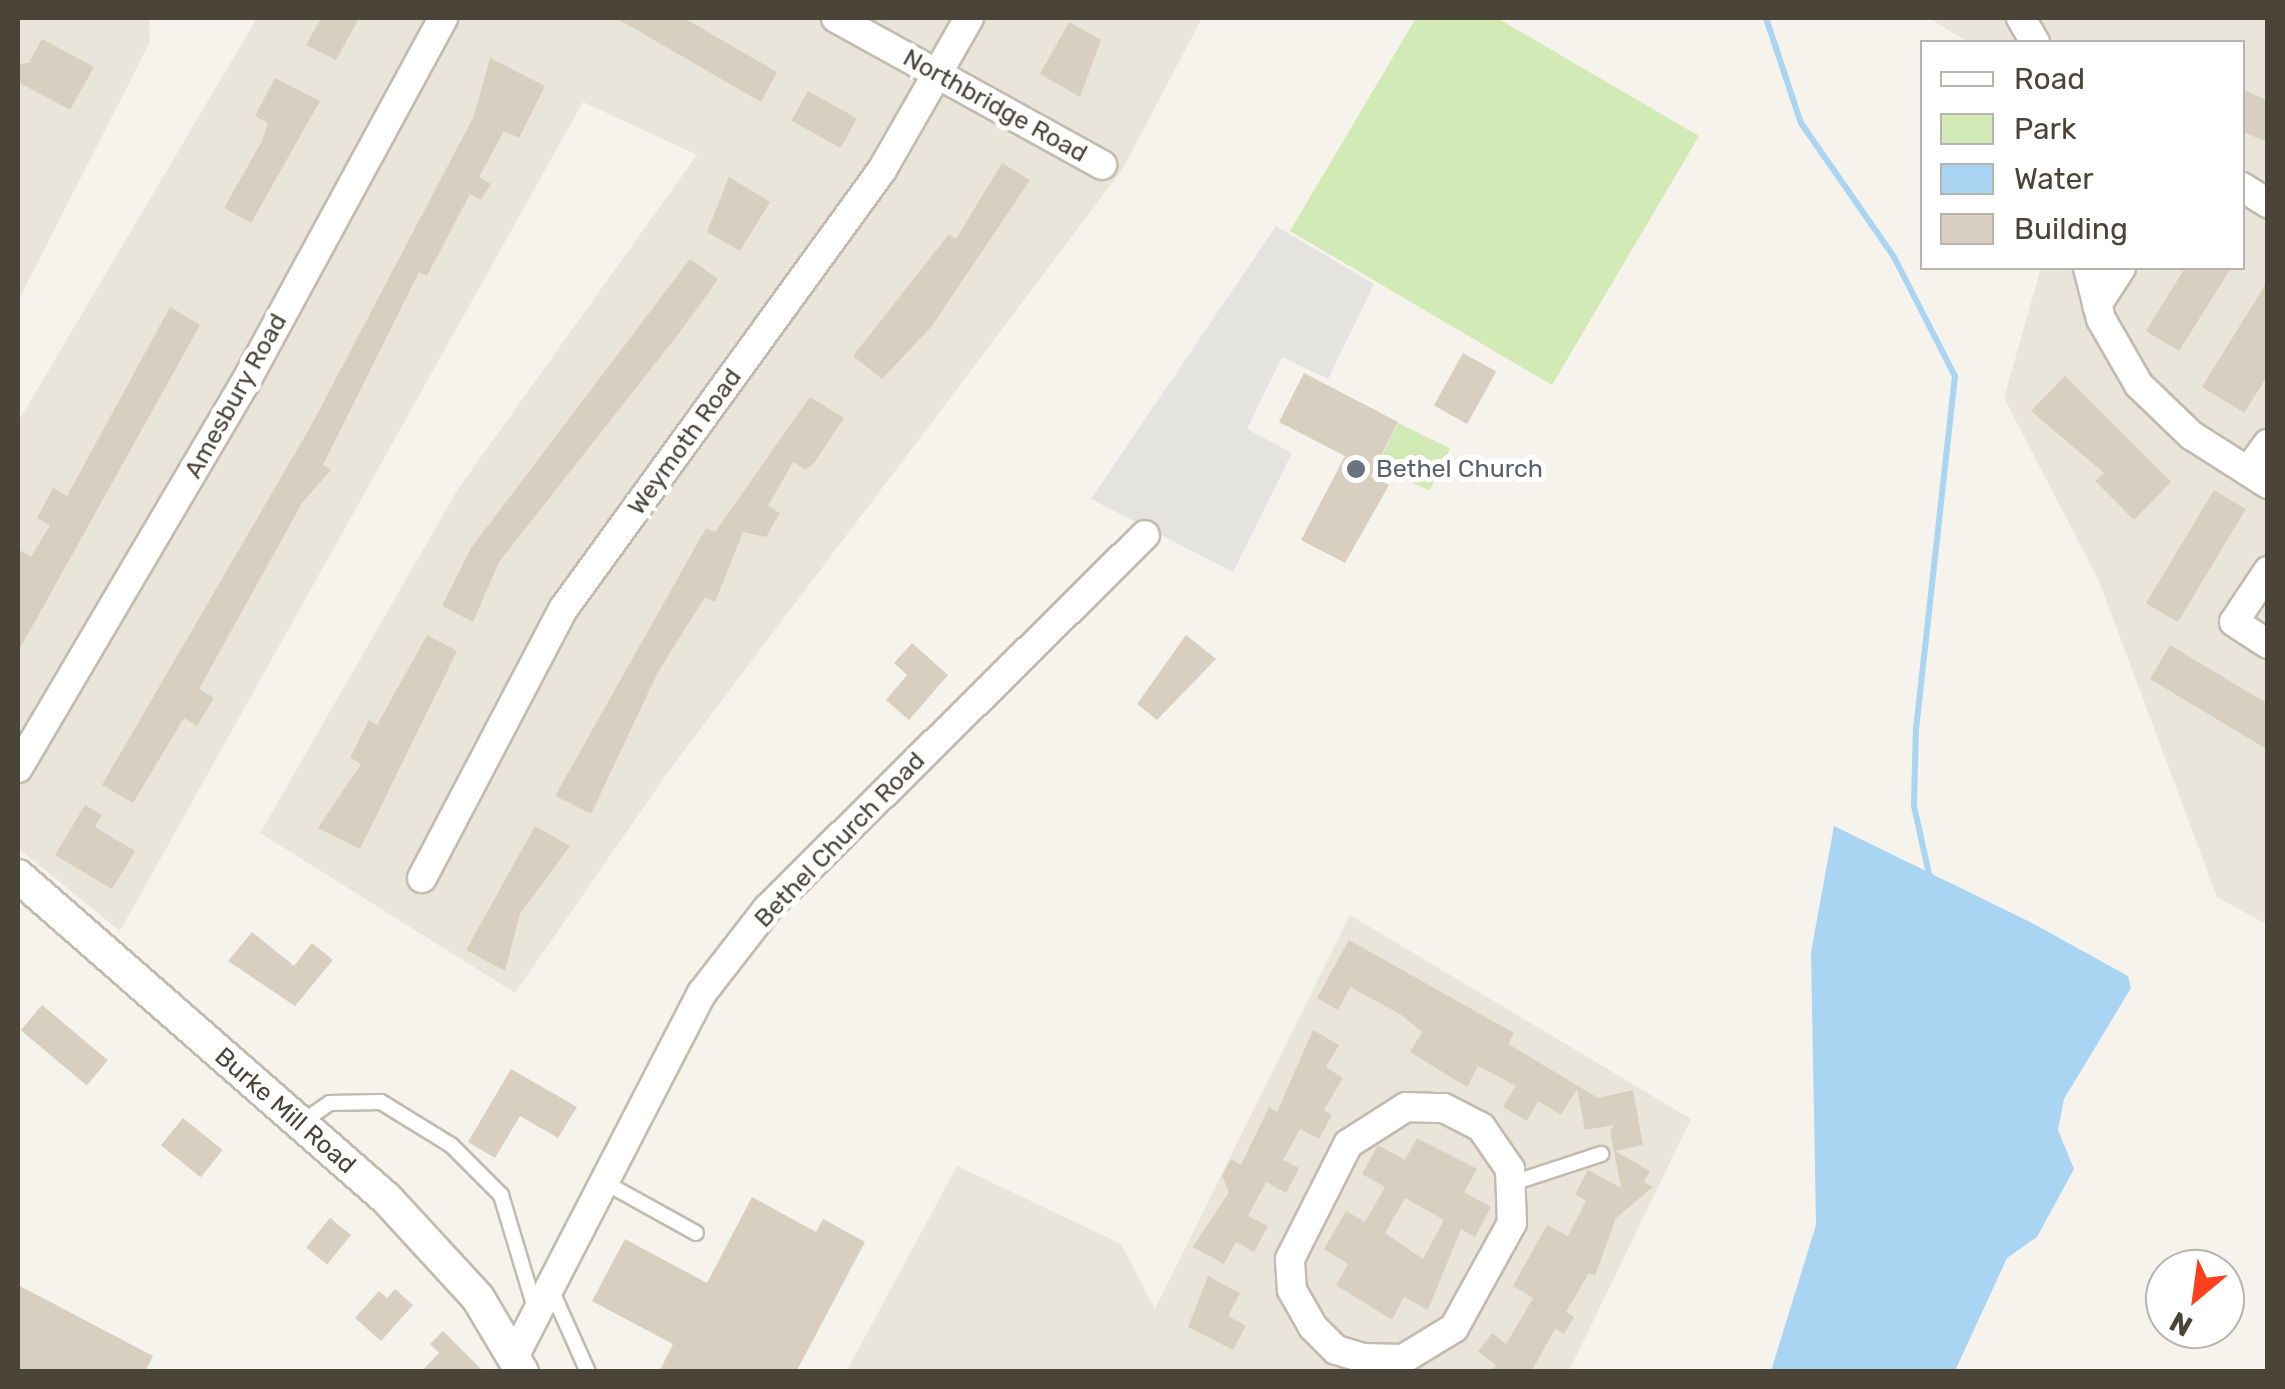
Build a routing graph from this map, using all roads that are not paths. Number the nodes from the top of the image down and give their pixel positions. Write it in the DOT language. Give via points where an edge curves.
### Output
graph roads {
  1 [pos="442,18"];
  2 [pos="836,18"];
  3 [pos="969,18"];
  4 [pos="2021,18"];
  5 [pos="2033,40"];
  6 [pos="937,76"];
  7 [pos="1102,165"];
  8 [pos="2245,189"];
  9 [pos="2268,203"];
  10 [pos="2088,270"];
  11 [pos="2120,270"];
  12 [pos="2097,305"];
  13 [pos="2268,443"];
  14 [pos="2258,478"];
  15 [pos="1145,535"];
  16 [pos="2268,571"];
  17 [pos="2268,644"];
  18 [pos="18,768"];
  19 [pos="18,876"];
  20 [pos="422,878"];
  21 [pos="300,1124"];
  22 [pos="1601,1154"];
  23 [pos="604,1182"];
  24 [pos="1513,1183"];
  25 [pos="696,1233"];
  26 [pos="550,1287"];
  27 [pos="536,1312"];
  28 [pos="1330,1361"];
  29 [pos="519,1362"];
  30 [pos="588,1372"];
  1 -- 18 [label="street, Amesbury Road" via="245,384"];
  2 -- 6 [label="street, Northbridge Road"];
  3 -- 6 [label="street, Weymoth Road"];
  4 -- 5 [label="street"];
  6 -- 7 [label="street, Northbridge Road"];
  6 -- 20 [label="street, Weymoth Road" via="882,170 564,608"];
  8 -- 9 [label="street"];
  10 -- 12 [label="street"];
  11 -- 12 [label="street"];
  12 -- 14 [label="street" via="2119,356 2160,409"];
  13 -- 14 [label="street"];
  15 -- 23 [label="street, Bethel Church Road" via="768,908 702,993"];
  16 -- 17 [label="street" via="2234,622"];
  19 -- 21 [label="street, Burke Mill Road"];
  21 -- 27 [label="lane" via="330,1103 381,1102 451,1145 501,1195"];
  21 -- 29 [label="street, Burke Mill Road" via="448,1261"];
  22 -- 24 [label="lane"];
  23 -- 25 [label="lane"];
  23 -- 26 [label="street, Bethel Church Road"];
  24 -- 28 [label="street" via="1512,1223 1454,1328 1403,1359"];
  24 -- 28 [label="street" via="1481,1127 1444,1108 1406,1106 1357,1132 1311,1203 1290,1258 1300,1309"];
  26 -- 27 [label="street, Bethel Church Road"];
  26 -- 30 [label="lane"];
  27 -- 29 [label="street, Bethel Church Road"];
}
